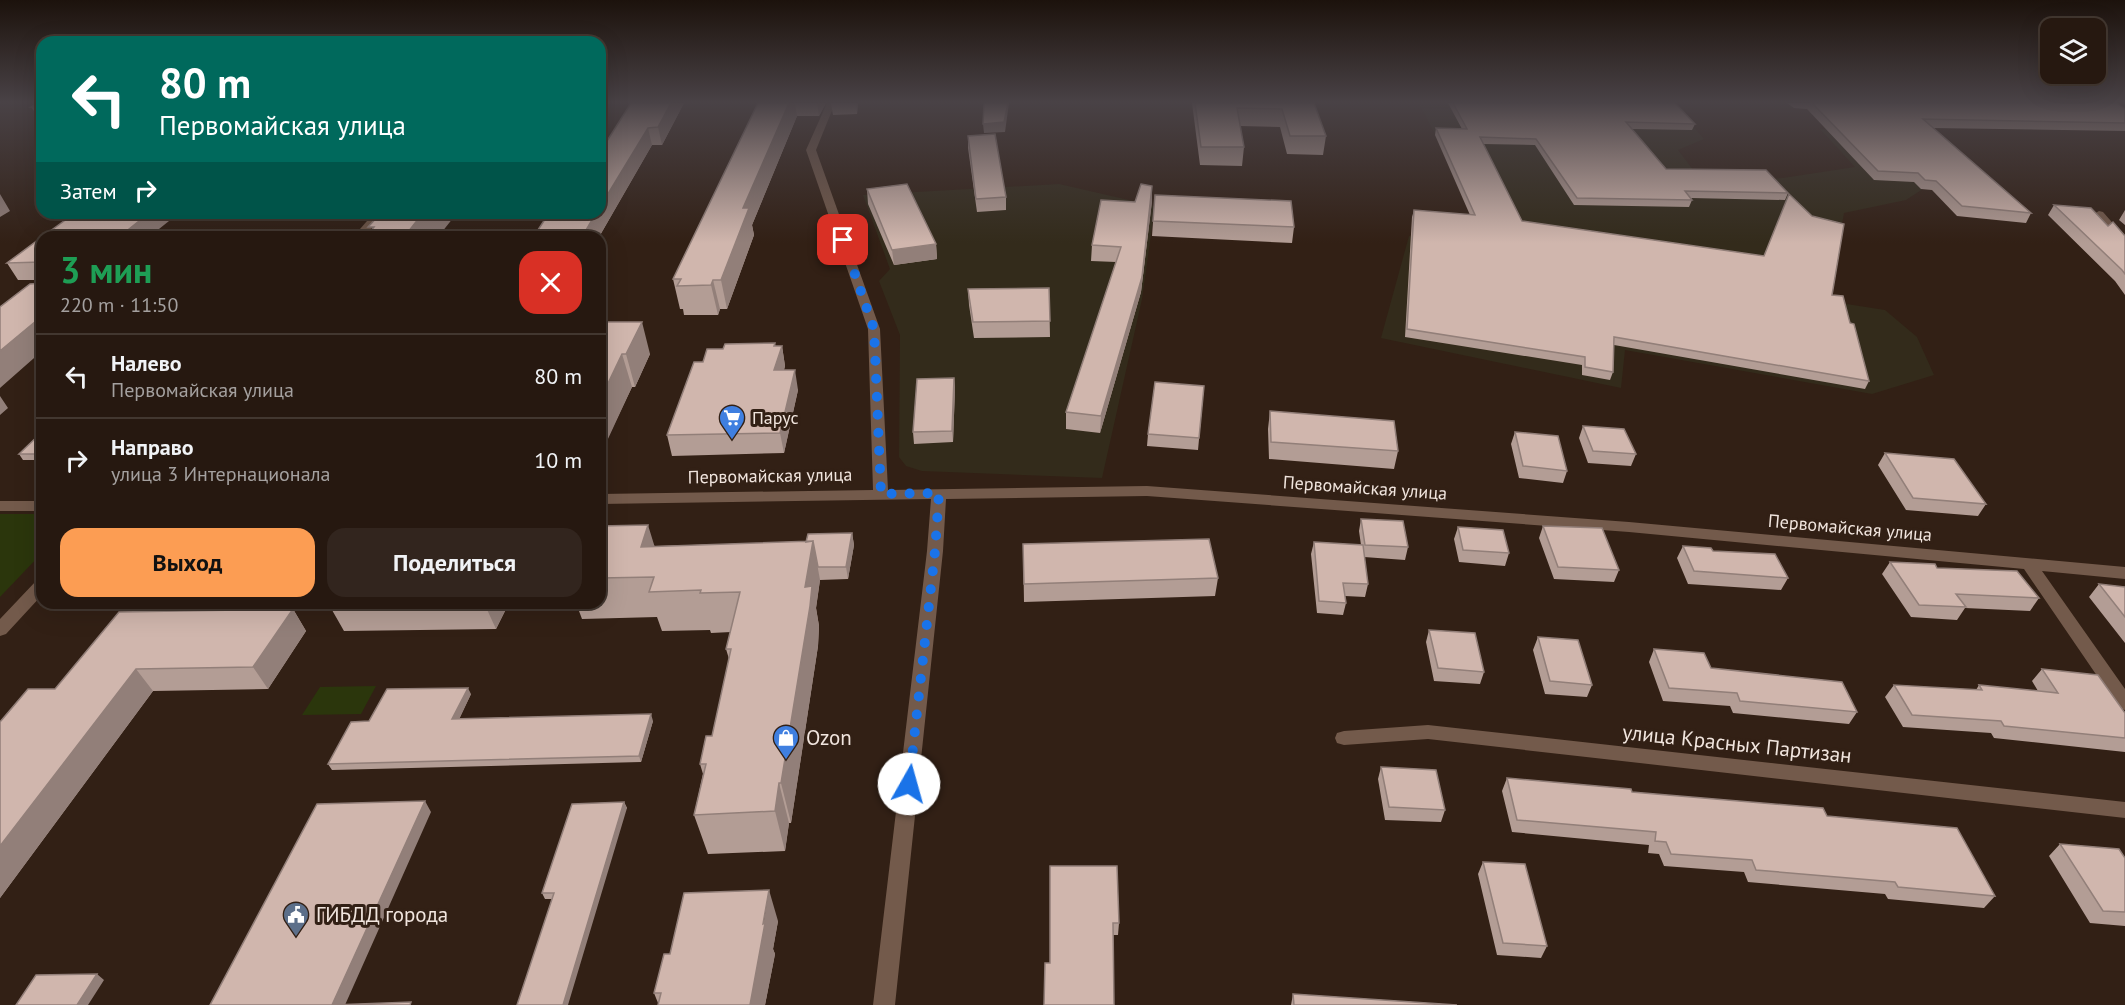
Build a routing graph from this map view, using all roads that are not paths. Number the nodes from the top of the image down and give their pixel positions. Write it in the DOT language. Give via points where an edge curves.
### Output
graph roads {
  1 [pos="811,150"];
  2 [pos="2099,214"];
  3 [pos="374,219"];
  4 [pos="364,231"];
  5 [pos="2125,244"];
  6 [pos="939,493"];
  7 [pos="881,494"];
  8 [pos="606,500"];
  9 [pos="0,506"];
  10 [pos="36,506"];
  11 [pos="2029,564"];
  12 [pos="2125,573"];
  13 [pos="36,591"];
  14 [pos="0,630"];
  15 [pos="2125,703"];
  16 [pos="1344,738"];
  17 [pos="2125,810"];
  18 [pos="884,1005"];
  1 -- 7 [label="street" via="874,329"];
  2 -- 5 [label="street"];
  3 -- 4 [label="street"];
  6 -- 7 [label="street, Первомайская улица"];
  6 -- 11 [label="street, Первомайская улица" via="1147,491 1629,527"];
  6 -- 18 [label="street"];
  7 -- 8 [label="street, Первомайская улица"];
  9 -- 10 [label="street"];
  11 -- 12 [label="street, Первомайская улица"];
  11 -- 15 [label="street"];
  13 -- 14 [label="street"];
  16 -- 17 [label="street, улица Красных Партизан" via="1428,732"];
}
